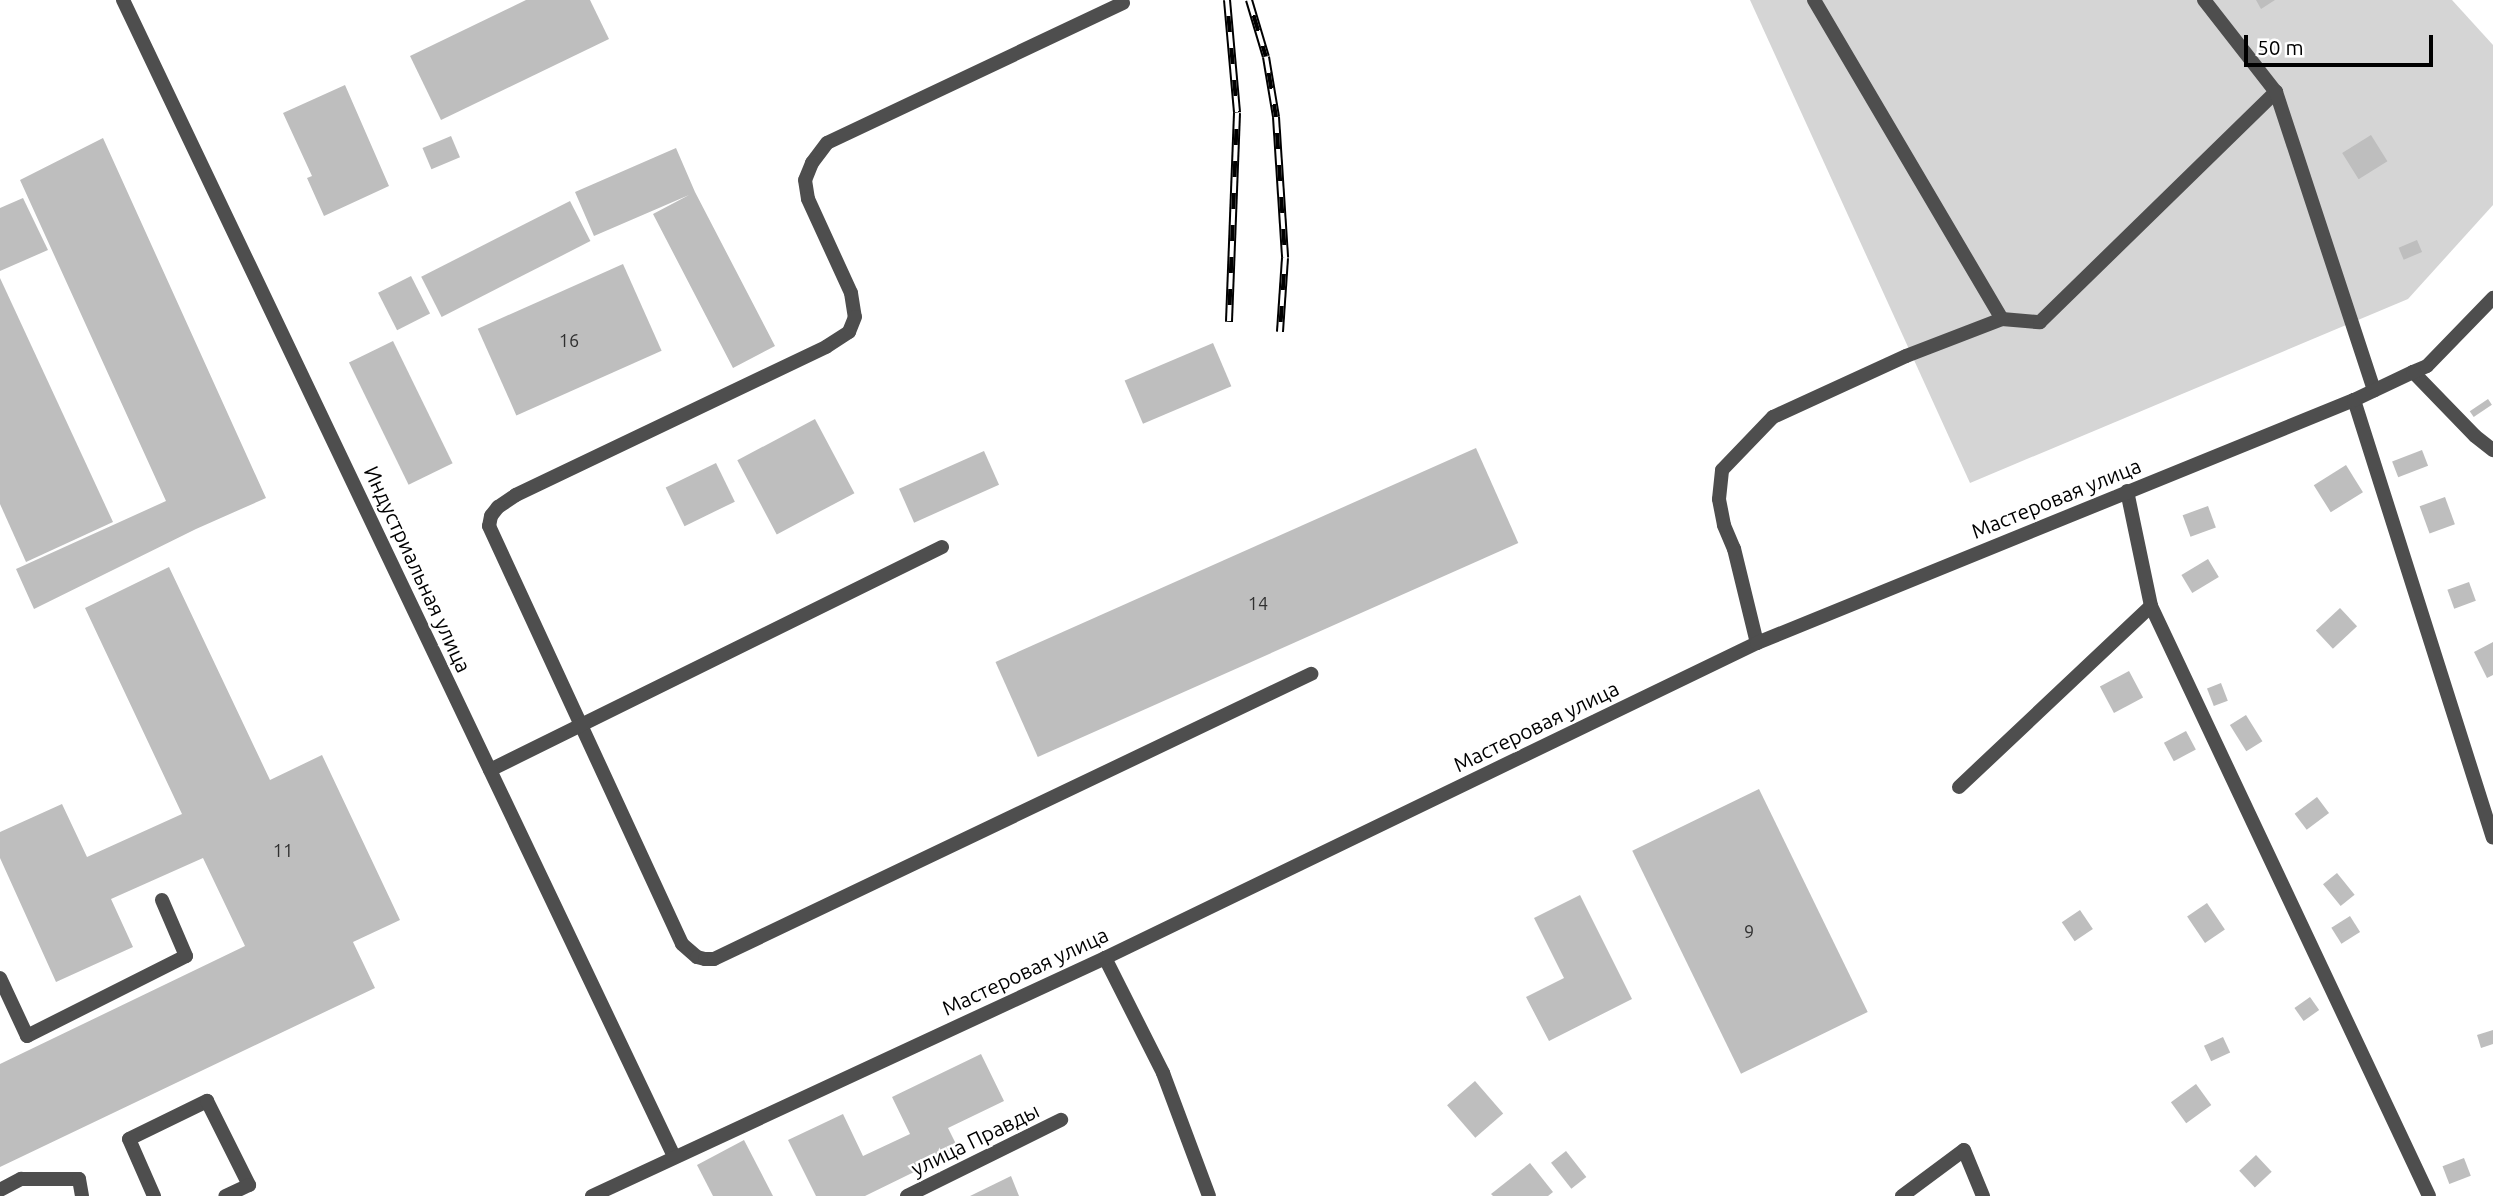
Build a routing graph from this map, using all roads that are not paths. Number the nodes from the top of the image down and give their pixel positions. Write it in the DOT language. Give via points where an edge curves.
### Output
graph roads {
  1 [pos="123,0"];
  2 [pos="1814,0"];
  3 [pos="2204,0"];
  4 [pos="1123,3"];
  5 [pos="2276,92"];
  6 [pos="2493,298"];
  7 [pos="2002,319"];
  8 [pos="2413,372"];
  9 [pos="2374,390"];
  10 [pos="2354,400"];
  11 [pos="2493,450"];
  12 [pos="2127,491"];
  13 [pos="943,547"];
  14 [pos="2151,606"];
  15 [pos="1757,643"];
  16 [pos="1311,674"];
  17 [pos="581,725"];
  18 [pos="490,770"];
  19 [pos="1959,786"];
  20 [pos="2493,837"];
  21 [pos="162,900"];
  22 [pos="1105,958"];
  23 [pos="0,978"];
  24 [pos="1061,1120"];
  25 [pos="674,1156"];
  26 [pos="0,1190"];
  27 [pos="82,1196"];
  28 [pos="154,1196"];
  29 [pos="225,1196"];
  30 [pos="592,1196"];
  31 [pos="907,1196"];
  32 [pos="1209,1196"];
  33 [pos="1902,1196"];
  34 [pos="1983,1196"];
  35 [pos="2430,1196"];
  1 -- 18 [label="street, Индустриальная улица"];
  2 -- 7 [label="street"];
  3 -- 5 [label="street"];
  4 -- 17 [label="street" via="827,143 805,180 808,199 851,293 855,317 849,332 516,495 491,516 489,526"];
  5 -- 7 [label="street" via="2040,322"];
  5 -- 9 [label="street"];
  6 -- 8 [label="street, Мастеровая улица" via="2427,366"];
  7 -- 15 [label="street" via="1906,356 1773,417 1723,470 1719,499 1724,525"];
  8 -- 9 [label="street, Мастеровая улица"];
  8 -- 11 [label="street"];
  9 -- 10 [label="street, Мастеровая улица"];
  10 -- 12 [label="street, Мастеровая улица"];
  10 -- 20 [label="street"];
  12 -- 14 [label="street"];
  12 -- 15 [label="street, Мастеровая улица"];
  13 -- 17 [label="street"];
  14 -- 19 [label="street"];
  14 -- 35 [label="street"];
  15 -- 22 [label="street, Мастеровая улица"];
  16 -- 17 [label="street" via="714,959 697,957 682,944"];
  17 -- 18 [label="street"];
  18 -- 25 [label="street, Индустриальная улица"];
  21 -- 23 [label="street" via="186,956 27,1035"];
  22 -- 25 [label="street, Мастеровая улица"];
  22 -- 32 [label="street" via="1163,1073"];
  24 -- 31 [label="street, улица Правды"];
  25 -- 30 [label="street, Мастеровая улица"];
  26 -- 27 [label="street" via="20,1180 79,1179"];
  28 -- 29 [label="street" via="129,1139 207,1101 249,1185"];
  33 -- 34 [label="street" via="1964,1150"];
}
